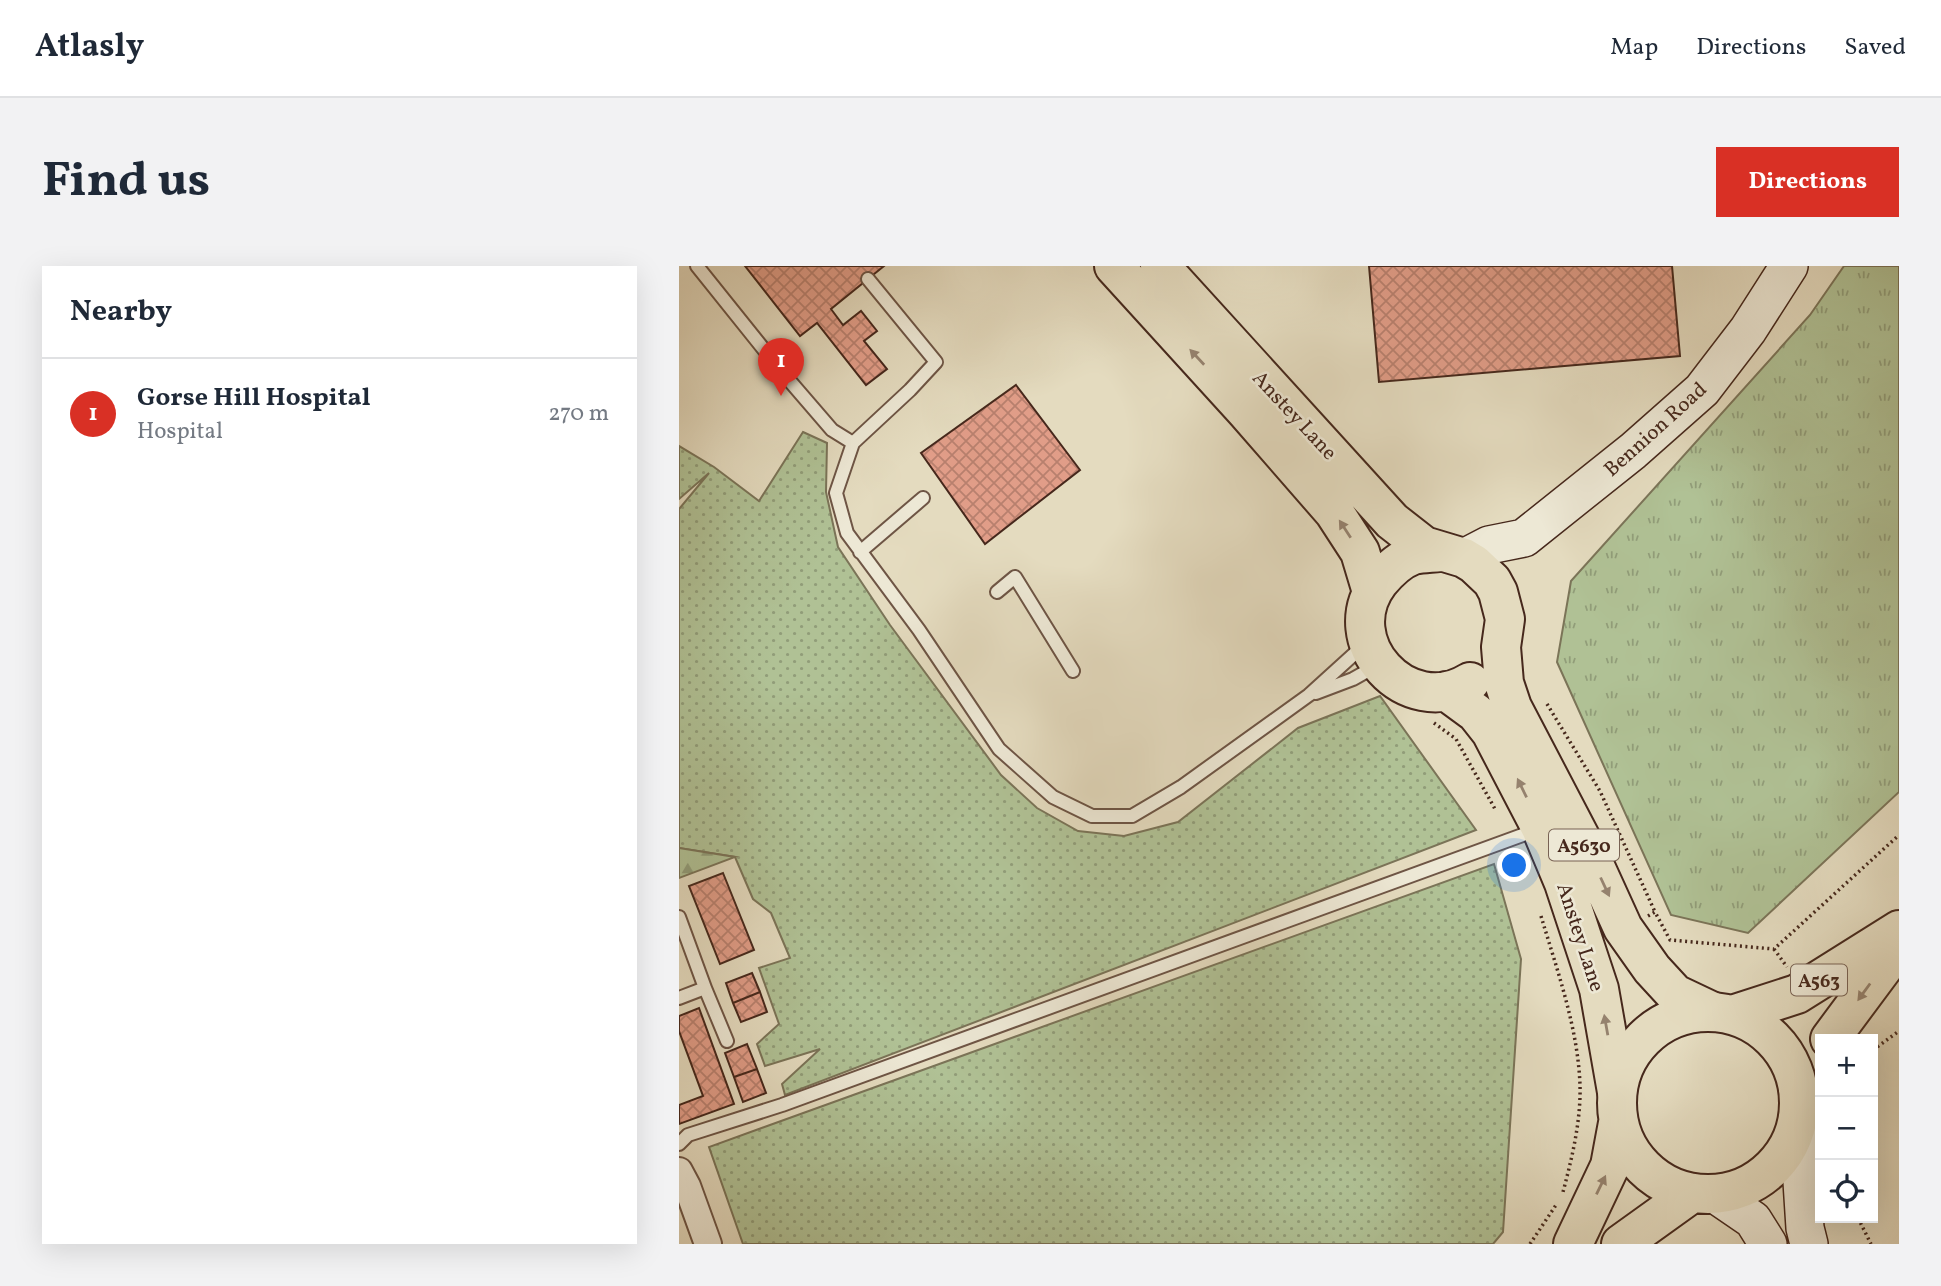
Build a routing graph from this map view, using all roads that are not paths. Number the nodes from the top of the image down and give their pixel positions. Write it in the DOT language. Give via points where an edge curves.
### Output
graph roads {
  1 [pos="697,266"];
  2 [pos="1114,266"];
  3 [pos="1160,266"];
  4 [pos="1789,266"];
  5 [pos="868,279"];
  6 [pos="853,443"];
  7 [pos="923,498"];
  8 [pos="1524,538"];
  9 [pos="860,552"];
  10 [pos="1452,555"];
  11 [pos="997,592"];
  12 [pos="1372,592"];
  13 [pos="1498,592"];
  14 [pos="1501,647"];
  15 [pos="1373,653"];
  16 [pos="1073,671"];
  17 [pos="1446,691"];
  18 [pos="1309,695"];
  19 [pos="1541,828"];
  20 [pos="679,918"];
  21 [pos="1899,930"];
  22 [pos="1899,946"];
  23 [pos="705,988"];
  24 [pos="679,998"];
  25 [pos="1722,1014"];
  26 [pos="1834,1034"];
  27 [pos="727,1041"];
  28 [pos="1815,1069"];
  29 [pos="1618,1108"];
  30 [pos="1798,1108"];
  31 [pos="679,1144"];
  32 [pos="679,1171"];
  33 [pos="1703,1194"];
  34 [pos="708,1244"];
  35 [pos="1573,1244"];
  36 [pos="1621,1244"];
  37 [pos="1768,1244"];
  38 [pos="1809,1244"];
  1 -- 6 [label="lane" via="832,430"];
  12 -- 2 [label="main road, one-way" via="1360,552 1334,512"];
  3 -- 10 [label="main road, Anstey Lane" via="1392,521 1424,546"];
  4 -- 8 [label="street, Bennion Road" via="1702,390"];
  5 -- 6 [label="lane" via="936,362"];
  6 -- 9 [label="lane" via="836,493 847,533"];
  7 -- 9 [label="lane"];
  8 -- 10 [label="street, Bennion Road"];
  8 -- 13 [label="street, Bennion Road"];
  9 -- 18 [label="lane" via="999,749 1053,797 1092,816 1132,816 1181,787"];
  10 -- 12 [label="main road" via="1412,556 1388,570"];
  10 -- 13 [label="main road, Anstey Lane" via="1484,572"];
  11 -- 16 [label="lane" via="1015,578"];
  12 -- 15 [label="main road" via="1366,616"];
  13 -- 14 [label="main road, Anstey Lane" via="1505,619"];
  14 -- 17 [label="main road" via="1479,676"];
  14 -- 25 [label="main road, Anstey Lane / A5630, one-way" via="1512,707 1623,928 1675,993"];
  15 -- 17 [label="main road, Anstey Lane" via="1402,684"];
  15 -- 18 [label="lane"];
  15 -- 18 [label="lane" via="1353,679"];
  19 -- 17 [label="main road, Anstey Lane / A5630, one-way" via="1491,732 1476,713"];
  29 -- 19 [label="main road, Anstey Lane / A5630, one-way" via="1599,989 1565,883"];
  19 -- 31 [label="lane" via="782,1105 688,1135"];
  20 -- 23 [label="lane"];
  21 -- 25 [label="main road, A563" via="1797,994"];
  22 -- 26 [label="main road, A563, one-way"];
  23 -- 24 [label="lane"];
  23 -- 27 [label="lane"];
  25 -- 29 [label="main road" via="1678,1017 1645,1037 1625,1065"];
  25 -- 30 [label="main road" via="1769,1035 1789,1060"];
  28 -- 30 [label="main road"];
  29 -- 33 [label="main road" via="1627,1146 1647,1171 1674,1188"];
  35 -- 29 [label="main road, one-way" via="1610,1166"];
  30 -- 33 [label="main road" via="1788,1146 1765,1175 1741,1188"];
  30 -- 38 [label="street"];
  32 -- 34 [label="street"];
  33 -- 36 [label="main road"];
  33 -- 37 [label="street" via="1753,1220"];
}
